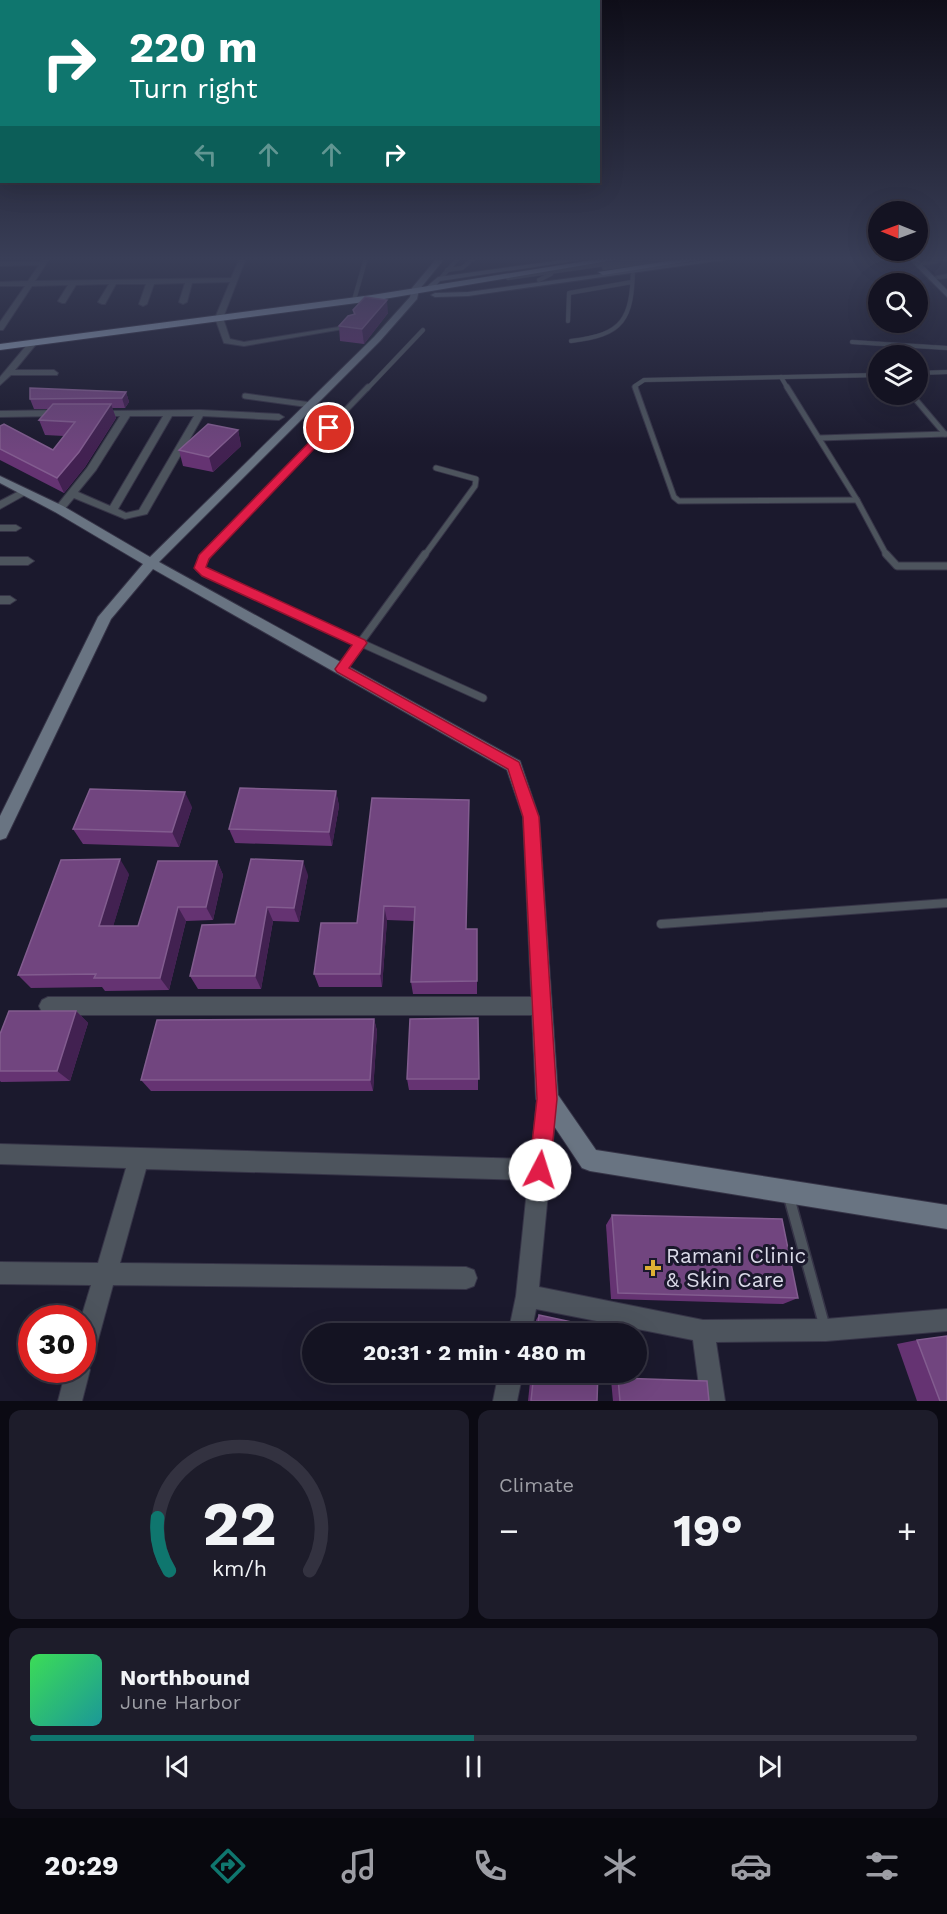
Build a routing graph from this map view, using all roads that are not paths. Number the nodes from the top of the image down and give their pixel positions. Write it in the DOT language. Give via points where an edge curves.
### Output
graph roads {
  1 [pos="178,323"];
  2 [pos="221,323"];
  3 [pos="390,323"];
  4 [pos="622,323"];
  5 [pos="351,327"];
  6 [pos="423,330"];
  7 [pos="571,341"];
  8 [pos="34,342"];
  9 [pos="852,342"];
  10 [pos="0,346"];
  11 [pos="947,348"];
  12 [pos="8,372"];
  13 [pos="947,372"];
  14 [pos="54,373"];
  15 [pos="928,373"];
  16 [pos="868,375"];
  17 [pos="781,377"];
  18 [pos="0,382"];
  19 [pos="245,396"];
  20 [pos="311,405"];
  21 [pos="921,405"];
  22 [pos="80,413"];
  23 [pos="91,413"];
  24 [pos="169,413"];
  25 [pos="0,414"];
  26 [pos="126,414"];
  27 [pos="200,414"];
  28 [pos="279,417"];
  29 [pos="946,434"];
  30 [pos="819,438"];
  31 [pos="436,468"];
  32 [pos="0,479"];
  33 [pos="24,492"];
  34 [pos="73,494"];
  35 [pos="857,500"];
  36 [pos="0,509"];
  37 [pos="59,509"];
  38 [pos="112,511"];
  39 [pos="0,528"];
  40 [pos="16,528"];
  41 [pos="0,561"];
  42 [pos="28,561"];
  43 [pos="151,563"];
  44 [pos="947,566"];
  45 [pos="360,643"];
  46 [pos="341,669"];
  47 [pos="483,698"];
  48 [pos="0,833"];
  49 [pos="947,903"];
  50 [pos="661,924"];
  51 [pos="48,1006"];
  52 [pos="540,1006"];
  53 [pos="547,1099"];
  54 [pos="0,1154"];
  55 [pos="139,1158"];
  56 [pos="540,1170"];
  57 [pos="787,1192"];
  58 [pos="947,1217"];
  59 [pos="0,1273"];
  60 [pos="105,1274"];
  61 [pos="466,1278"];
  62 [pos="527,1296"];
  63 [pos="96,1306"];
  64 [pos="947,1320"];
  65 [pos="521,1323"];
  66 [pos="826,1330"];
  67 [pos="704,1331"];
  68 [pos="75,1383"];
  69 [pos="509,1383"];
  70 [pos="70,1401"];
  71 [pos="505,1401"];
  72 [pos="713,1401"];
  1 -- 8 [label="highway"];
  2 -- 5 [label="street" via="227,341 235,344"];
  3 -- 20 [label="street"];
  4 -- 7 [label="lane" via="602,337"];
  6 -- 45 [label="lane" via="204,558 200,568"];
  8 -- 10 [label="highway"];
  8 -- 12 [label="street"];
  9 -- 11 [label="lane"];
  12 -- 14 [label="street"];
  12 -- 18 [label="street"];
  13 -- 15 [label="lane"];
  16 -- 17 [label="lane"];
  17 -- 30 [label="lane"];
  17 -- 35 [label="lane" via="644,380 635,386 674,497 688,503"];
  19 -- 20 [label="lane"];
  20 -- 43 [label="street"];
  21 -- 29 [label="lane"];
  22 -- 25 [label="street"];
  23 -- 26 [label="street"];
  24 -- 26 [label="street"];
  24 -- 27 [label="street"];
  24 -- 38 [label="street"];
  26 -- 34 [label="street"];
  27 -- 28 [label="street"];
  27 -- 38 [label="street" via="143,512 125,516"];
  29 -- 30 [label="lane"];
  30 -- 35 [label="lane"];
  31 -- 45 [label="lane" via="476,479 475,486"];
  32 -- 33 [label="street"];
  33 -- 36 [label="street"];
  33 -- 37 [label="street"];
  34 -- 37 [label="street"];
  34 -- 38 [label="street"];
  35 -- 44 [label="lane" via="887,556 897,566"];
  37 -- 43 [label="street"];
  39 -- 40 [label="street"];
  41 -- 42 [label="street"];
  43 -- 46 [label="street"];
  43 -- 48 [label="street" via="105,617"];
  45 -- 46 [label="lane"];
  45 -- 47 [label="lane"];
  46 -- 52 [label="street" via="514,766 531,817"];
  49 -- 50 [label="lane"];
  51 -- 52 [label="street"];
  52 -- 53 [label="street"];
  53 -- 56 [label="street"];
  53 -- 57 [label="street" via="590,1160"];
  54 -- 55 [label="street"];
  55 -- 56 [label="street"];
  55 -- 60 [label="street"];
  56 -- 62 [label="street"];
  57 -- 58 [label="street"];
  57 -- 66 [label="lane"];
  59 -- 60 [label="street"];
  60 -- 61 [label="street"];
  60 -- 63 [label="street"];
  62 -- 65 [label="street"];
  62 -- 67 [label="street"];
  64 -- 66 [label="street"];
  66 -- 67 [label="street"];
  67 -- 72 [label="street"];
  68 -- 70 [label="street"];
  69 -- 71 [label="street"];
}
